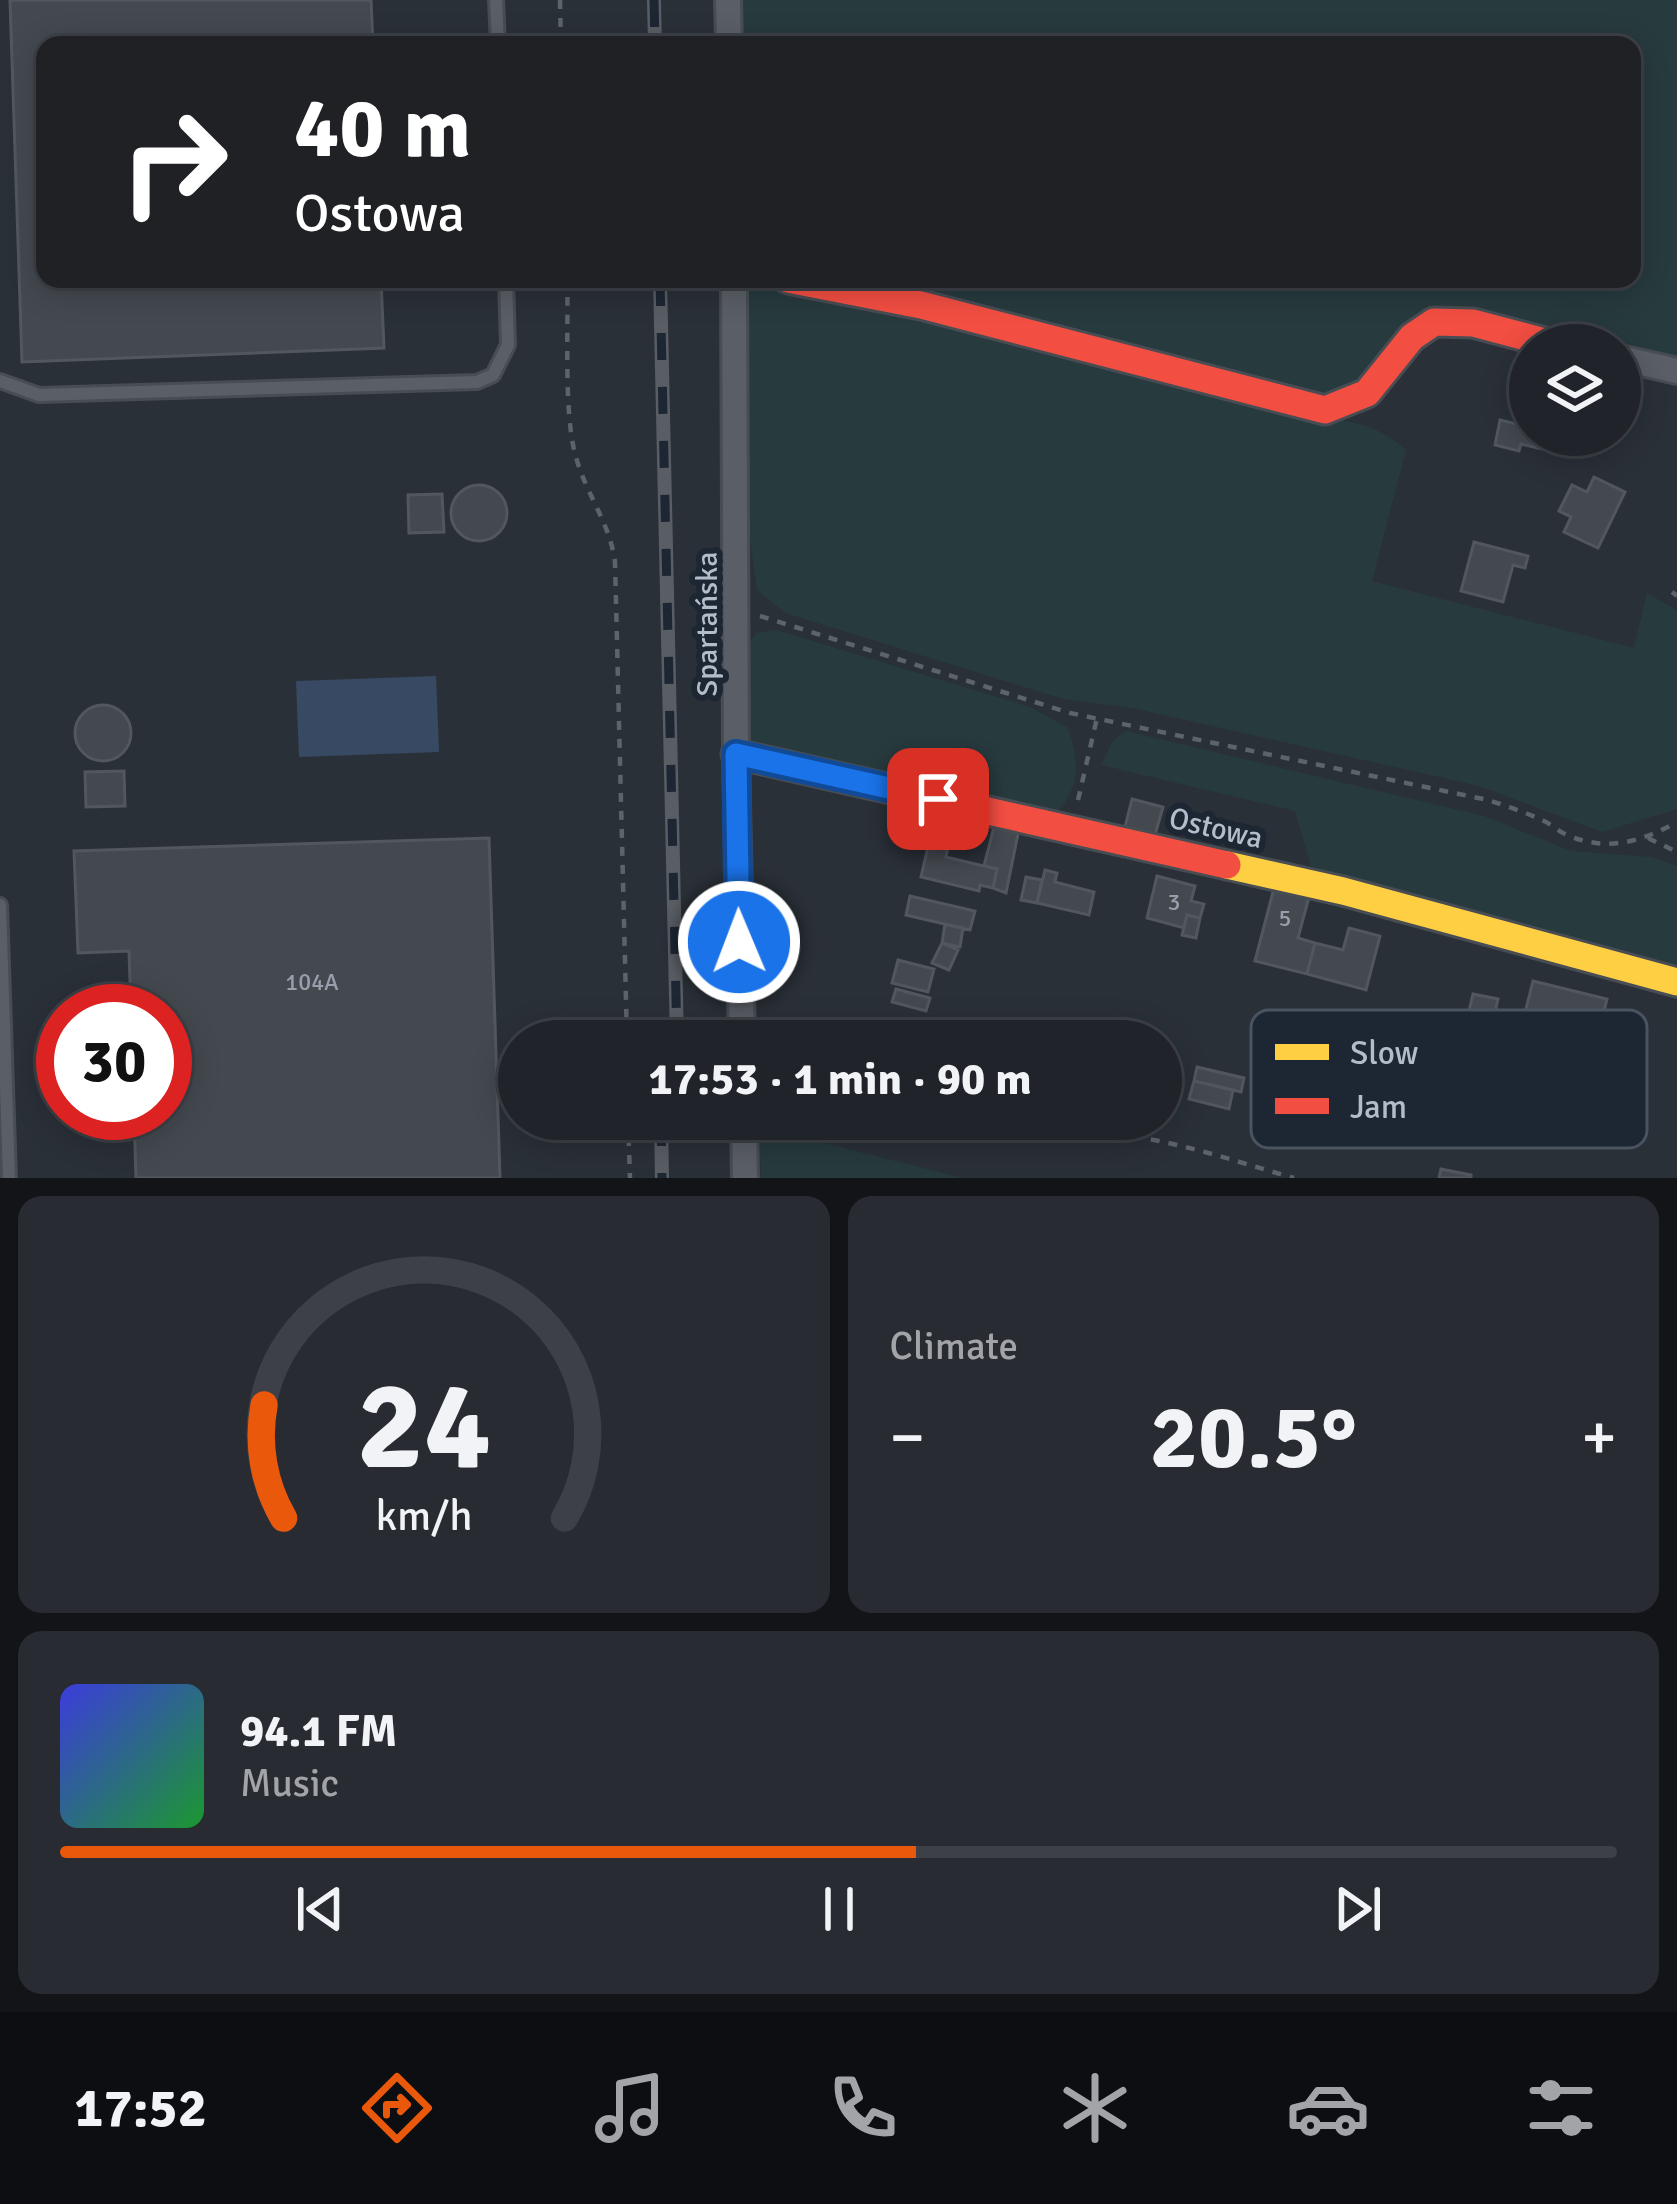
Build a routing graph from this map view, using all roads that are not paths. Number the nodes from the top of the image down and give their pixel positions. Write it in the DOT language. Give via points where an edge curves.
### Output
graph roads {
  1 [pos="496,0"];
  2 [pos="728,0"];
  3 [pos="498,36"];
  4 [pos="729,36"];
  5 [pos="506,288"];
  6 [pos="734,288"];
  7 [pos="834,288"];
  8 [pos="1509,334"];
  9 [pos="1641,362"];
  10 [pos="1677,370"];
  11 [pos="0,381"];
  12 [pos="736,754"];
  13 [pos="0,905"];
  14 [pos="1677,982"];
  15 [pos="742,1020"];
  16 [pos="745,1140"];
  17 [pos="9,1178"];
  18 [pos="746,1178"];
  1 -- 3 [label="lane"];
  2 -- 4 [label="street"];
  5 -- 11 [label="lane" via="508,345 493,375 477,382 39,395"];
  6 -- 12 [label="street, Spartańska"];
  7 -- 8 [label="street" via="1324,410 1365,394 1420,330 1444,319"];
  9 -- 10 [label="street"];
  12 -- 14 [label="street, Ostowa" via="1343,891"];
  12 -- 15 [label="street, Spartańska"];
  13 -- 17 [label="lane"];
  16 -- 18 [label="street"];
}
